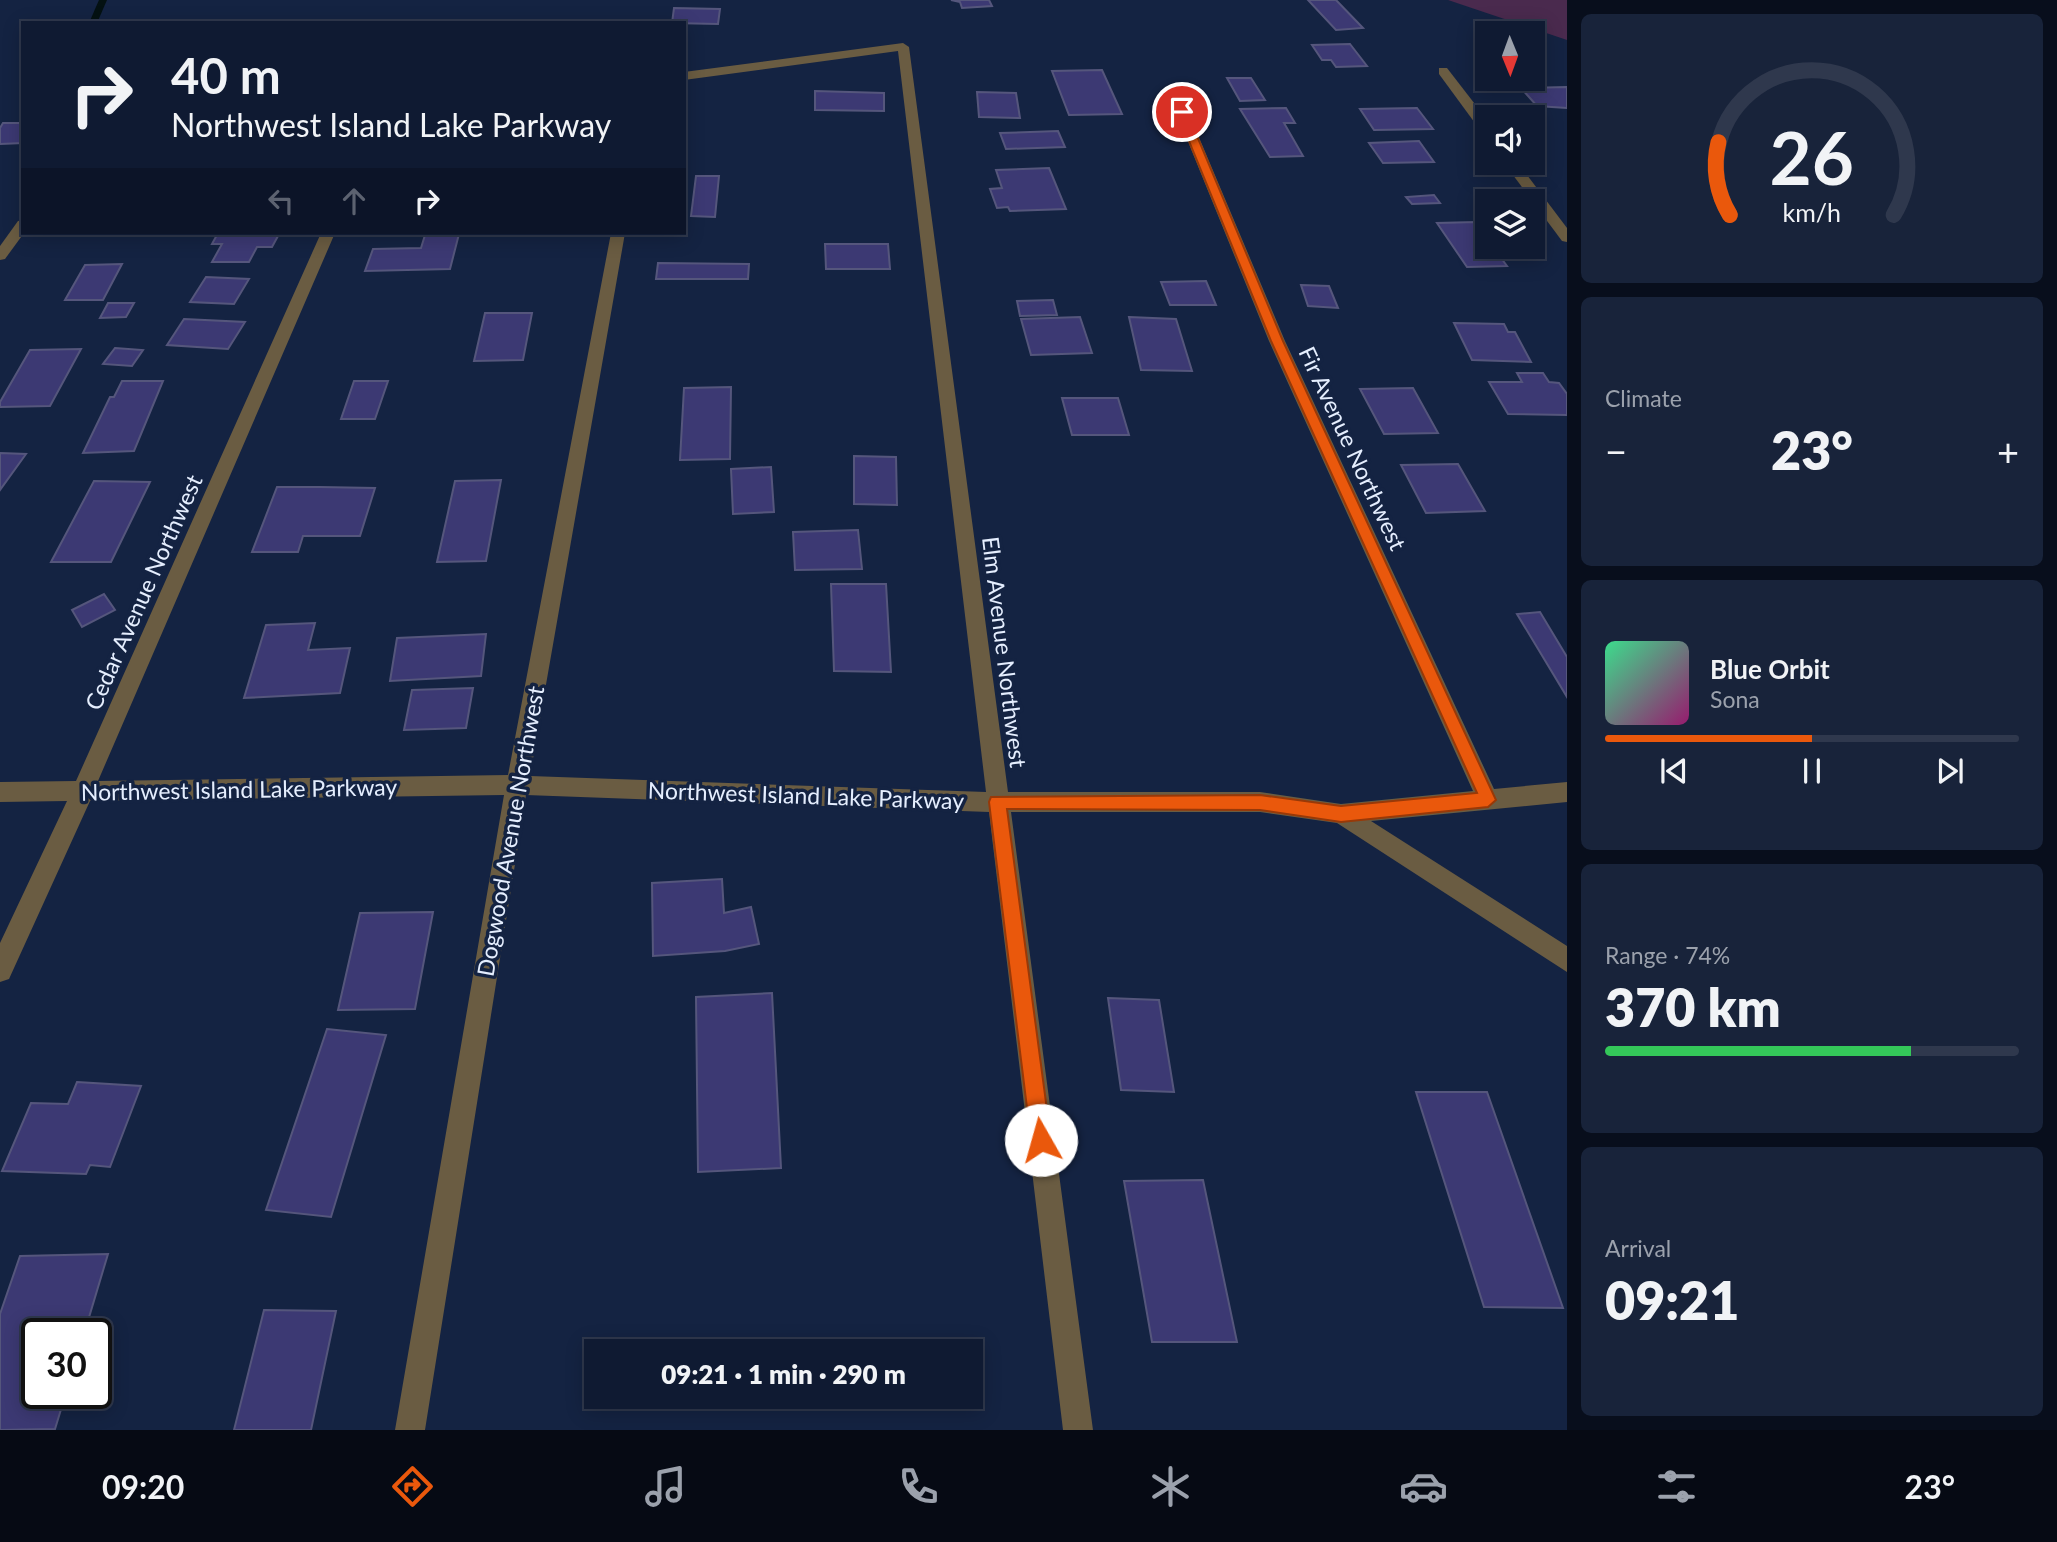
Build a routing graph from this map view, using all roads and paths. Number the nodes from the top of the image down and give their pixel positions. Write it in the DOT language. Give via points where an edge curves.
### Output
graph roads {
  1 [pos="1443,71"];
  2 [pos="686,76"];
  3 [pos="1182,112"];
  4 [pos="1475,114"];
  5 [pos="1520,175"];
  6 [pos="21,228"];
  7 [pos="327,235"];
  8 [pos="618,235"];
  9 [pos="1567,237"];
  10 [pos="0,256"];
  11 [pos="517,785"];
  12 [pos="83,791"];
  13 [pos="0,792"];
  14 [pos="1567,792"];
  15 [pos="1488,800"];
  16 [pos="997,802"];
  17 [pos="1341,814"];
  18 [pos="1567,960"];
  19 [pos="0,970"];
  20 [pos="410,1430"];
  21 [pos="1078,1430"];
  1 -- 4 [label="street"];
  2 -- 16 [label="street, Elm Avenue Northwest" via="903,47"];
  3 -- 15 [label="street, Fir Avenue Northwest" via="1277,341"];
  5 -- 9 [label="street"];
  6 -- 10 [label="street"];
  7 -- 12 [label="street, Cedar Avenue Northwest"];
  8 -- 11 [label="street, Dogwood Avenue Northwest"];
  11 -- 12 [label="street, Northwest Island Lake Parkway"];
  11 -- 16 [label="street, Northwest Island Lake Parkway"];
  11 -- 20 [label="street, Dogwood Avenue Northwest"];
  12 -- 13 [label="street, Northwest Island Lake Parkway"];
  12 -- 19 [label="street, Cedar Avenue Northwest"];
  14 -- 15 [label="street"];
  15 -- 17 [label="street"];
  16 -- 17 [label="street, Northwest Island Lake Parkway" via="1260,802"];
  16 -- 21 [label="street, Elm Avenue Northwest"];
  17 -- 18 [label="street, Northwest Island Lake Parkway"];
}
